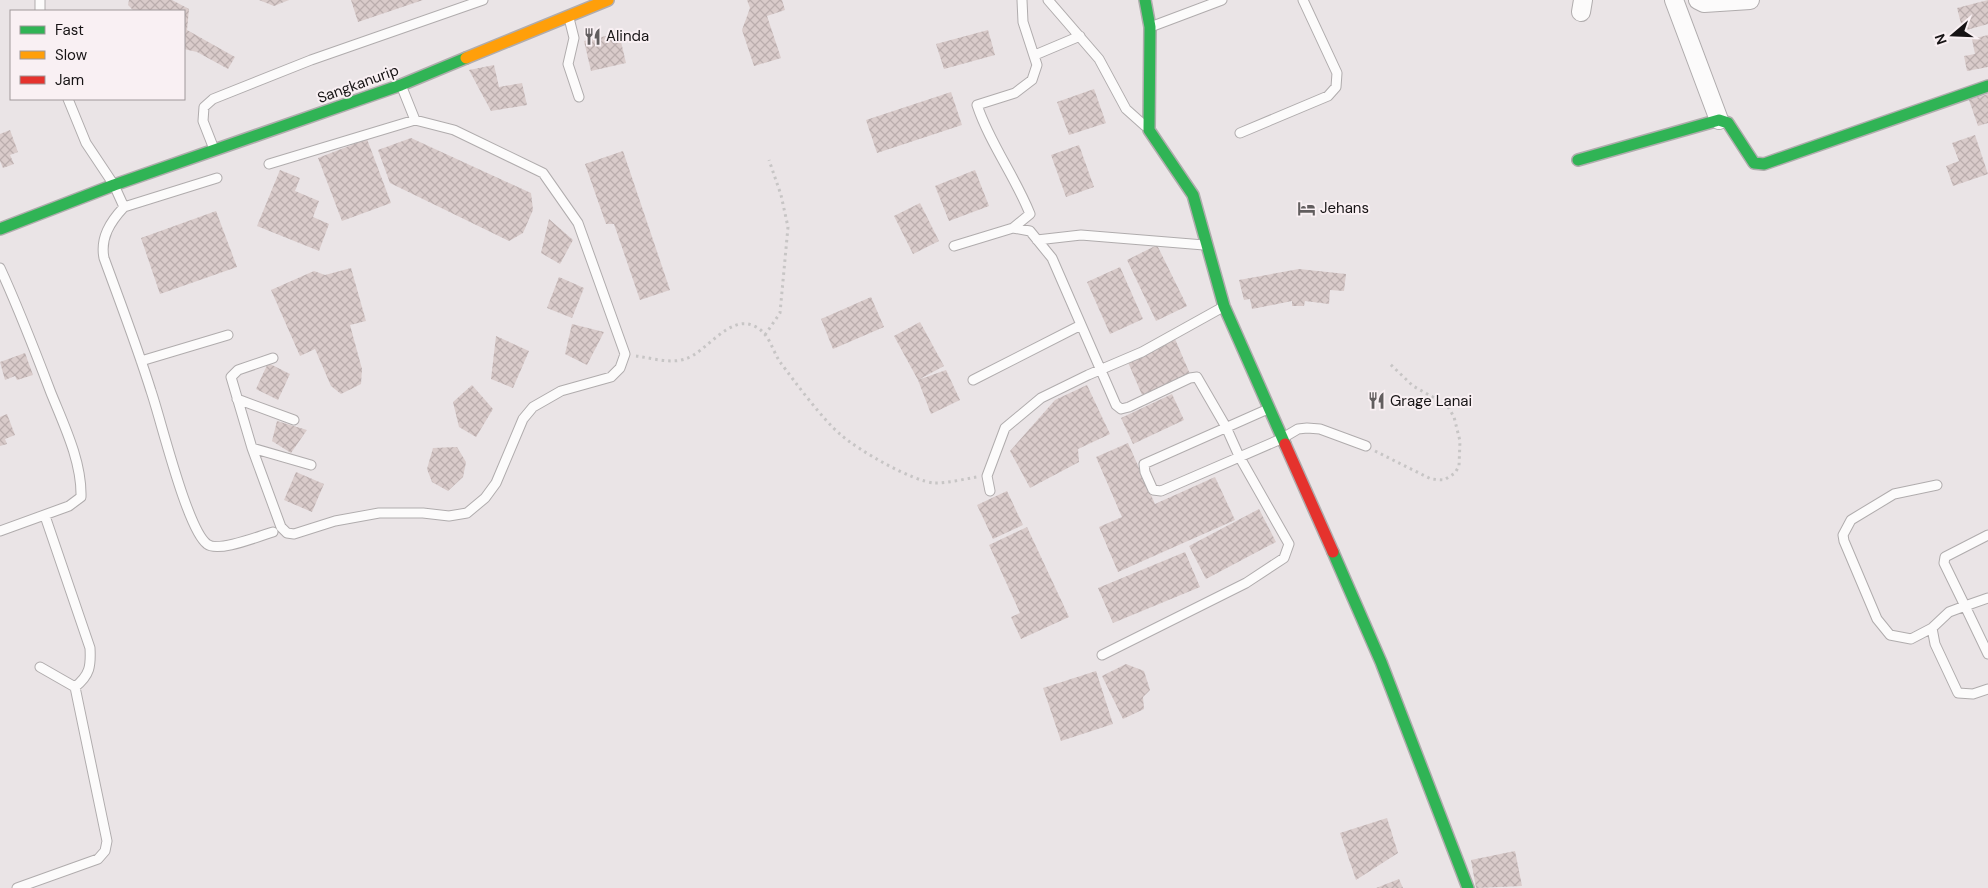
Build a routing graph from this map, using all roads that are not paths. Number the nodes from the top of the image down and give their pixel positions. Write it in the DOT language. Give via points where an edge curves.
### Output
graph roads {
  1 [pos="483,0"];
  2 [pos="608,0"];
  3 [pos="1022,0"];
  4 [pos="1048,0"];
  5 [pos="1145,0"];
  6 [pos="1222,0"];
  7 [pos="1303,0"];
  8 [pos="1674,0"];
  9 [pos="1698,0"];
  10 [pos="1750,0"];
  11 [pos="568,16"];
  12 [pos="1150,27"];
  13 [pos="1080,36"];
  14 [pos="1035,55"];
  15 [pos="401,85"];
  16 [pos="1988,86"];
  17 [pos="579,97"];
  18 [pos="68,100"];
  19 [pos="415,120"];
  20 [pos="1719,120"];
  21 [pos="1149,130"];
  22 [pos="1240,132"];
  23 [pos="215,151"];
  24 [pos="1578,160"];
  25 [pos="269,164"];
  26 [pos="217,178"];
  27 [pos="114,185"];
  28 [pos="124,207"];
  29 [pos="1014,228"];
  30 [pos="0,229"];
  31 [pos="1037,240"];
  32 [pos="1206,245"];
  33 [pos="954,246"];
  34 [pos="0,268"];
  35 [pos="1224,306"];
  36 [pos="1081,325"];
  37 [pos="228,335"];
  38 [pos="273,358"];
  39 [pos="141,360"];
  40 [pos="1100,370"];
  41 [pos="973,380"];
  42 [pos="237,399"];
  43 [pos="1268,409"];
  44 [pos="294,420"];
  45 [pos="1226,427"];
  46 [pos="1281,439"];
  47 [pos="1366,446"];
  48 [pos="252,448"];
  49 [pos="1239,456"];
  50 [pos="311,466"];
  51 [pos="1937,485"];
  52 [pos="990,491"];
  53 [pos="44,516"];
  54 [pos="0,531"];
  55 [pos="272,532"];
  56 [pos="1988,535"];
  57 [pos="1988,598"];
  58 [pos="1965,606"];
  59 [pos="1932,628"];
  60 [pos="1988,654"];
  61 [pos="1102,655"];
  62 [pos="40,667"];
  63 [pos="75,687"];
  64 [pos="1988,689"];
  65 [pos="17,888"];
  66 [pos="1468,888"];
  1 -- 23 [label="lane" via="311,60 213,99 204,107 203,121"];
  2 -- 11 [label="street, Sangkanurip"];
  3 -- 14 [label="lane" via="1023,22"];
  4 -- 13 [label="lane"];
  5 -- 12 [label="street"];
  6 -- 12 [label="lane"];
  7 -- 22 [label="lane" via="1338,73 1336,87 1328,96"];
  8 -- 20 [label="street"];
  9 -- 10 [label="street" via="1704,3"];
  11 -- 15 [label="street, Sangkanurip"];
  11 -- 17 [label="lane" via="574,38 568,64"];
  12 -- 21 [label="street"];
  13 -- 14 [label="lane"];
  13 -- 21 [label="lane" via="1100,59 1126,109"];
  14 -- 29 [label="lane" via="1038,65 1032,80 1015,93 977,105 985,130 1019,187 1030,214"];
  15 -- 19 [label="lane"];
  15 -- 23 [label="street, Sangkanurip"];
  16 -- 20 [label="street" via="1764,164 1754,163 1728,123"];
  18 -- 27 [label="lane" via="86,143"];
  19 -- 25 [label="lane"];
  19 -- 48 [label="lane" via="454,130 543,173 578,222 625,354 620,368 611,377 561,391 533,407 523,419 496,483 485,498 467,513 449,516 379,513 287,533 281,527"];
  20 -- 24 [label="street"];
  21 -- 32 [label="street" via="1193,195"];
  23 -- 27 [label="street, Sangkanurip"];
  26 -- 28 [label="lane"];
  27 -- 28 [label="lane"];
  27 -- 30 [label="street, Sangkanurip"];
  28 -- 39 [label="lane" via="111,223 102,245"];
  29 -- 31 [label="lane" via="1030,231"];
  29 -- 33 [label="lane"];
  31 -- 32 [label="lane" via="1081,235"];
  31 -- 36 [label="lane" via="1052,258"];
  32 -- 35 [label="street"];
  34 -- 53 [label="lane" via="62,419 82,481 82,496 69,506"];
  35 -- 40 [label="lane" via="1172,336"];
  35 -- 43 [label="street"];
  36 -- 40 [label="lane"];
  36 -- 41 [label="lane"];
  37 -- 39 [label="lane"];
  38 -- 42 [label="lane" via="238,370 231,377"];
  39 -- 55 [label="lane" via="198,535 208,546 220,548"];
  40 -- 45 [label="lane" via="1116,405 1121,409 1197,377"];
  40 -- 52 [label="lane" via="1041,398 1005,428 987,476"];
  42 -- 44 [label="lane"];
  42 -- 48 [label="lane"];
  43 -- 45 [label="lane"];
  43 -- 46 [label="street"];
  45 -- 49 [label="lane"];
  45 -- 49 [label="lane" via="1144,464 1153,490 1161,492"];
  46 -- 47 [label="lane" via="1298,428 1320,429"];
  46 -- 49 [label="lane"];
  46 -- 66 [label="street" via="1381,662"];
  48 -- 50 [label="lane"];
  49 -- 61 [label="lane" via="1289,544 1284,558 1246,583"];
  51 -- 59 [label="lane" via="1894,494 1851,520 1844,535 1877,619 1890,635 1911,639"];
  53 -- 54 [label="lane"];
  53 -- 63 [label="lane" via="90,648 91,666 86,679"];
  56 -- 58 [label="lane" via="1945,557 1944,563"];
  57 -- 58 [label="lane"];
  58 -- 59 [label="lane" via="1950,612"];
  58 -- 60 [label="lane"];
  59 -- 64 [label="lane" via="1935,644 1958,693 1973,694"];
  62 -- 63 [label="lane"];
  63 -- 65 [label="lane" via="107,841 105,851 98,859"];
}
